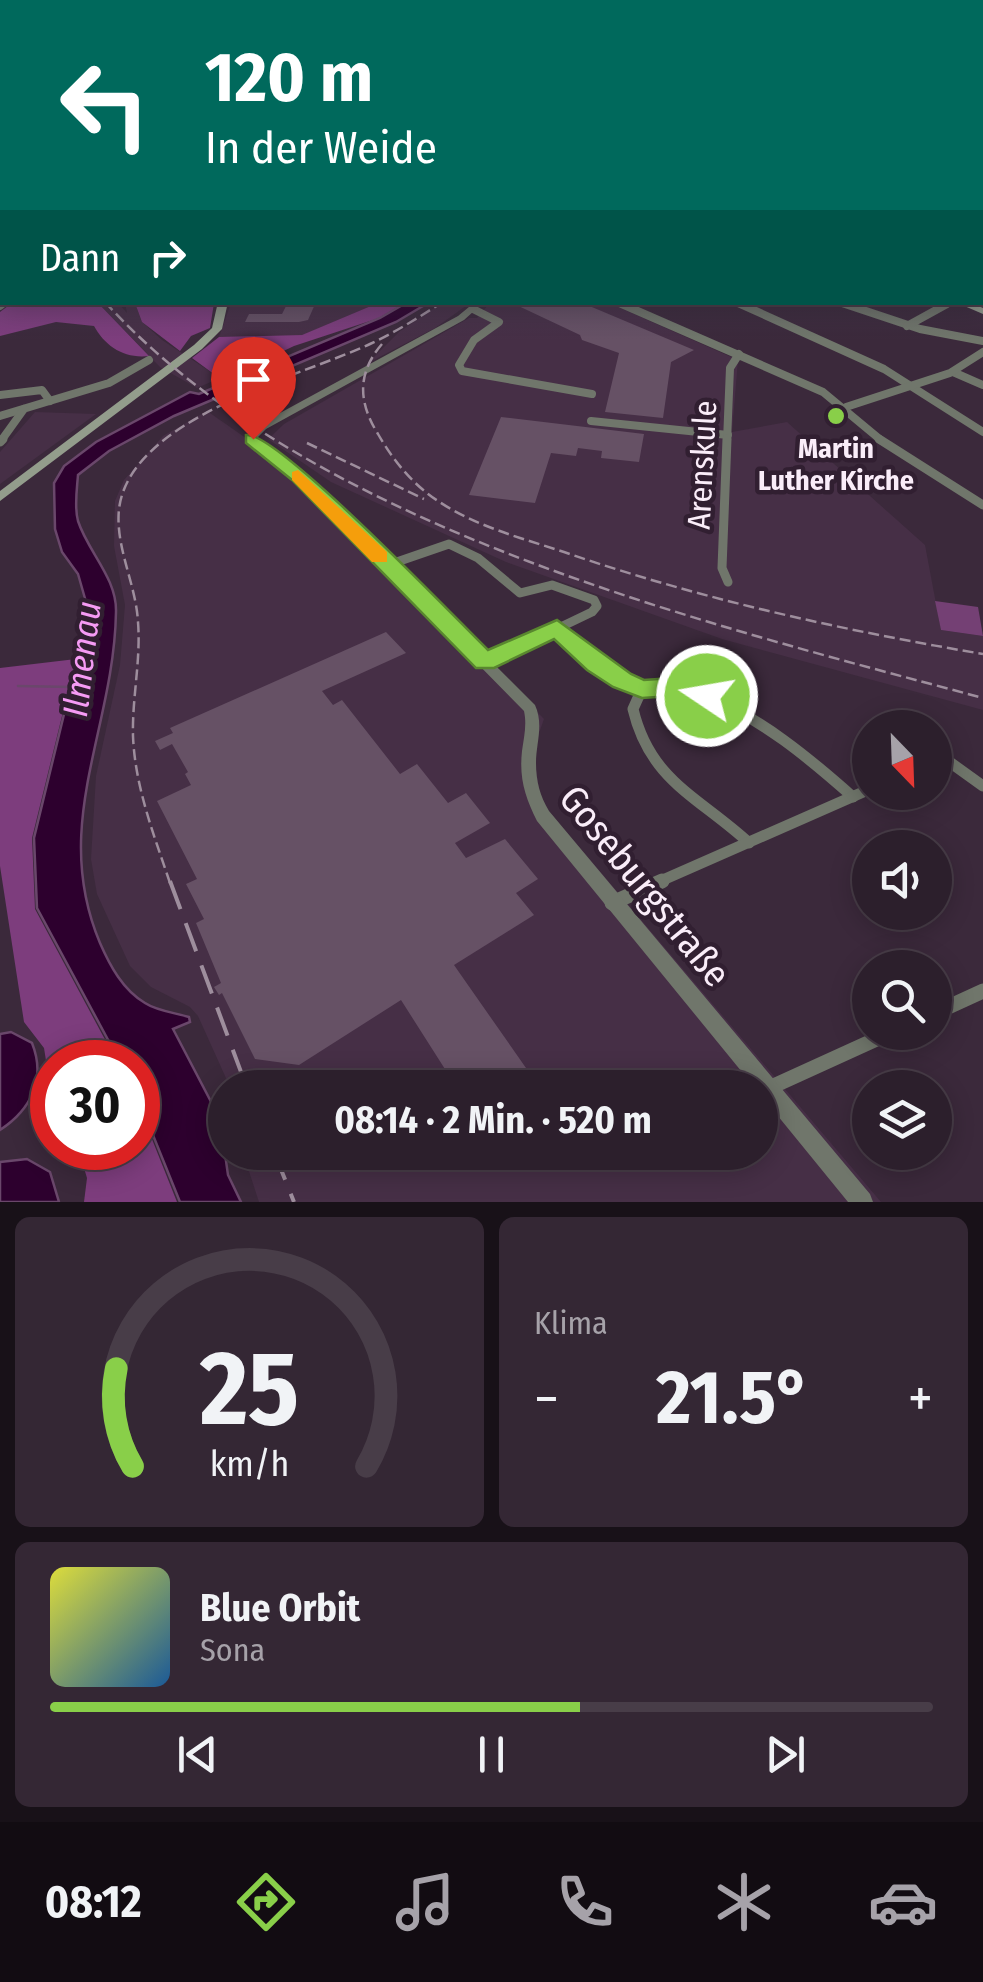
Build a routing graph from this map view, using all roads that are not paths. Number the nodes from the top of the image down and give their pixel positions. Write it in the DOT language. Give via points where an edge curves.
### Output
graph roads {
  1 [pos="223,305"];
  2 [pos="624,305"];
  3 [pos="743,305"];
  4 [pos="848,305"];
  5 [pos="950,305"];
  6 [pos="956,305"];
  7 [pos="477,306"];
  8 [pos="983,311"];
  9 [pos="908,326"];
  10 [pos="983,341"];
  11 [pos="983,352"];
  12 [pos="739,354"];
  13 [pos="149,360"];
  14 [pos="953,372"];
  15 [pos="983,385"];
  16 [pos="911,386"];
  17 [pos="0,394"];
  18 [pos="12,394"];
  19 [pos="592,394"];
  20 [pos="50,401"];
  21 [pos="846,407"];
  22 [pos="24,409"];
  23 [pos="0,416"];
  24 [pos="591,421"];
  25 [pos="983,432"];
  26 [pos="728,435"];
  27 [pos="0,442"];
  28 [pos="0,497"];
  29 [pos="983,506"];
  30 [pos="388,566"];
  31 [pos="728,582"];
  32 [pos="557,628"];
  33 [pos="485,662"];
  34 [pos="642,689"];
  35 [pos="952,768"];
  36 [pos="983,786"];
  37 [pos="852,796"];
  38 [pos="852,797"];
  39 [pos="749,843"];
  40 [pos="612,903"];
  41 [pos="983,992"];
  42 [pos="952,1006"];
  43 [pos="852,1050"];
  44 [pos="753,1070"];
  45 [pos="778,1083"];
  46 [pos="778,1100"];
  47 [pos="862,1202"];
  1 -- 28 [label="main road" via="209,338"];
  2 -- 12 [label="street"];
  3 -- 16 [label="street"];
  4 -- 9 [label="street"];
  5 -- 9 [label="street"];
  6 -- 8 [label="main road"];
  7 -- 19 [label="street" via="498,322 474,340 458,366 462,371"];
  7 -- 30 [label="street, Goseburgstraße" via="254,436 254,443 299,476"];
  9 -- 10 [label="street"];
  11 -- 14 [label="street"];
  12 -- 21 [label="street"];
  12 -- 26 [label="street, Arenskule" via="730,368"];
  13 -- 20 [label="street" via="122,378"];
  14 -- 15 [label="street"];
  14 -- 16 [label="street"];
  16 -- 21 [label="street"];
  16 -- 25 [label="street"];
  17 -- 18 [label="street"];
  18 -- 20 [label="street" via="45,391"];
  18 -- 23 [label="street"];
  20 -- 22 [label="street"];
  21 -- 29 [label="street" via="890,449"];
  22 -- 23 [label="street"];
  22 -- 27 [label="street"];
  24 -- 26 [label="street"];
  26 -- 31 [label="street, Arenskule" via="722,568"];
  30 -- 32 [label="street" via="449,544 478,558 520,594 552,585 594,600 597,606"];
  30 -- 33 [label="street, Goseburgstraße"];
  32 -- 33 [label="street"];
  32 -- 34 [label="street" via="596,664"];
  33 -- 40 [label="street, Goseburgstraße" via="535,717 526,759 534,802"];
  34 -- 37 [label="street" via="689,690 733,709 799,751"];
  34 -- 39 [label="street" via="633,709 648,758"];
  35 -- 36 [label="street"];
  38 -- 39 [label="street"];
  39 -- 40 [label="street"];
  40 -- 44 [label="street, Goseburgstraße"];
  41 -- 42 [label="street"];
  43 -- 45 [label="street"];
  46 -- 47 [label="street, Goseburgstraße"];
}
